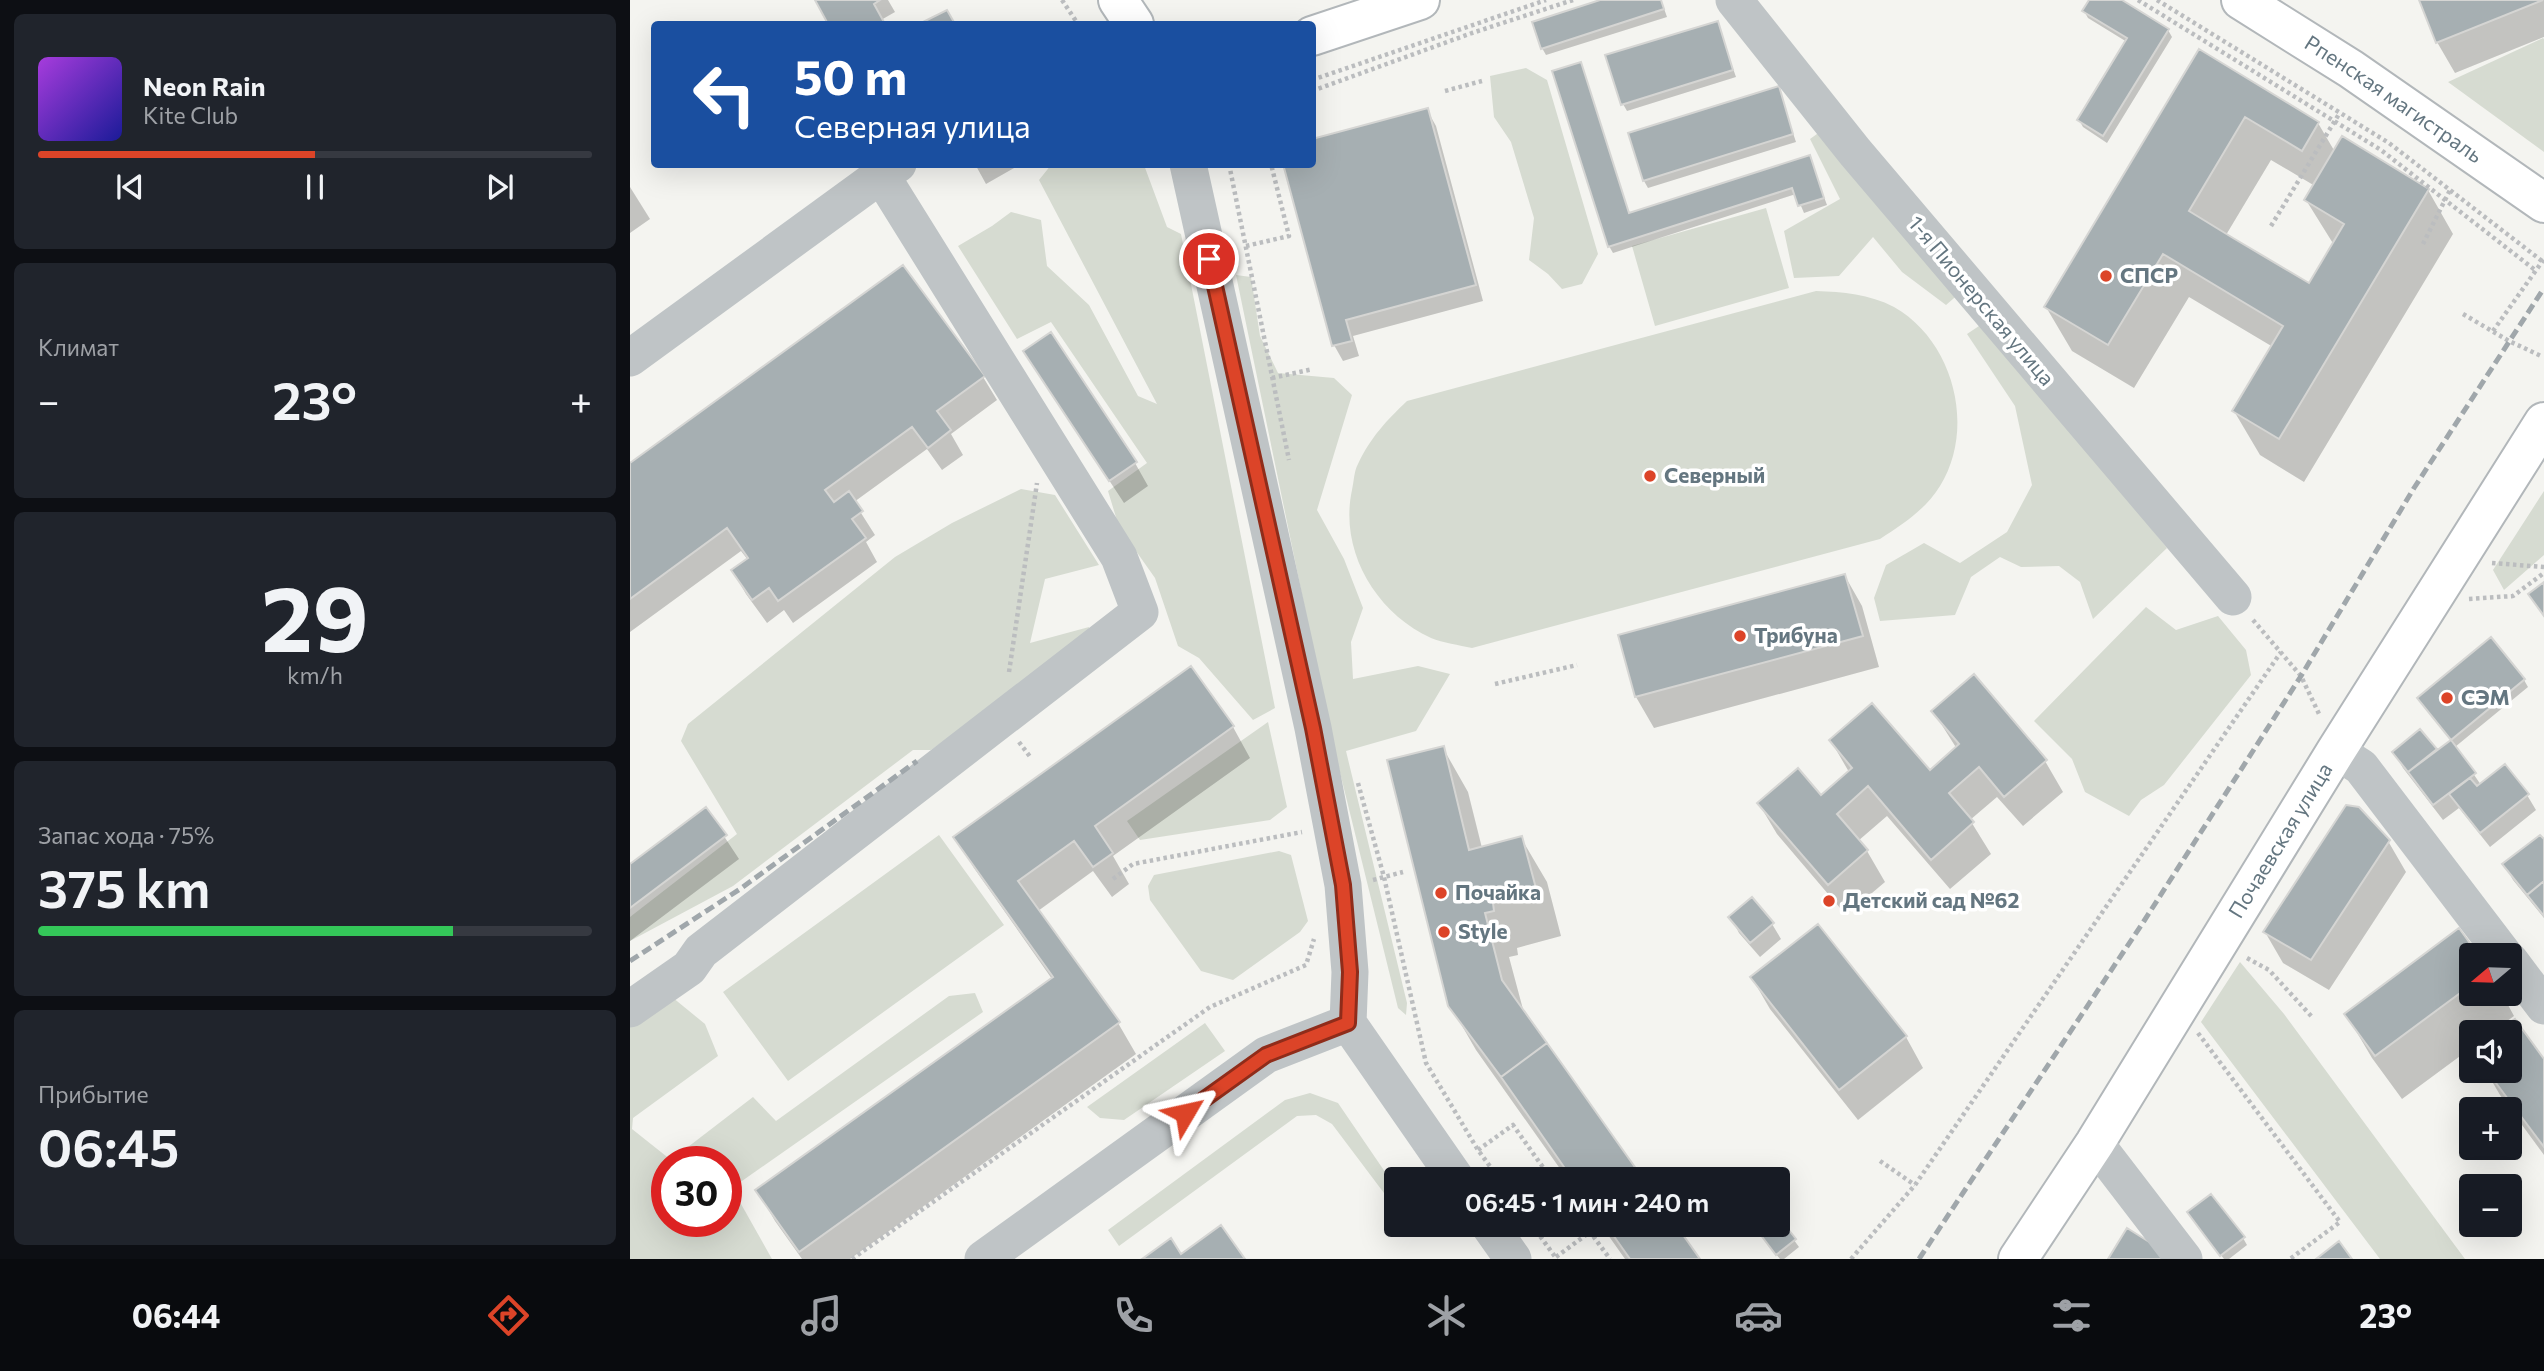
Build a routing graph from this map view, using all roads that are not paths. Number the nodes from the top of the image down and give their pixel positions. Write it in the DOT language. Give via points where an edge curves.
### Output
graph roads {
  1 [pos="1118,0"];
  2 [pos="1420,0"];
  3 [pos="1734,0"];
  4 [pos="2241,0"];
  5 [pos="1132,21"];
  6 [pos="1316,35"];
  7 [pos="1189,168"];
  8 [pos="890,170"];
  9 [pos="2544,203"];
  10 [pos="630,358"];
  11 [pos="2544,422"];
  12 [pos="2233,597"];
  13 [pos="2336,751"];
  14 [pos="2495,943"];
  15 [pos="2522,977"];
  16 [pos="2544,1006"];
  17 [pos="630,1009"];
  18 [pos="1348,1023"];
  19 [pos="2095,1143"];
  20 [pos="1448,1167"];
  21 [pos="1497,1237"];
  22 [pos="983,1259"];
  23 [pos="1513,1259"];
  24 [pos="2018,1259"];
  25 [pos="2184,1259"];
  1 -- 5 [label="main road"];
  2 -- 6 [label="main road"];
  3 -- 12 [label="street, 1-я Пионерская улица" via="1855,152"];
  4 -- 9 [label="main road, Рпенская магистраль" via="2351,69"];
  7 -- 18 [label="street" via="1343,885 1350,972"];
  8 -- 10 [label="street"];
  8 -- 17 [label="street" via="1119,557 1140,612 701,950 689,968"];
  11 -- 13 [label="main road, Почаевская улица"];
  13 -- 14 [label="street" via="2361,767"];
  13 -- 19 [label="main road, Почаевская улица"];
  15 -- 16 [label="street"];
  18 -- 20 [label="street"];
  18 -- 22 [label="street" via="1266,1055"];
  19 -- 24 [label="main road, Почаевская улица"];
  19 -- 25 [label="street"];
  21 -- 23 [label="street"];
}
